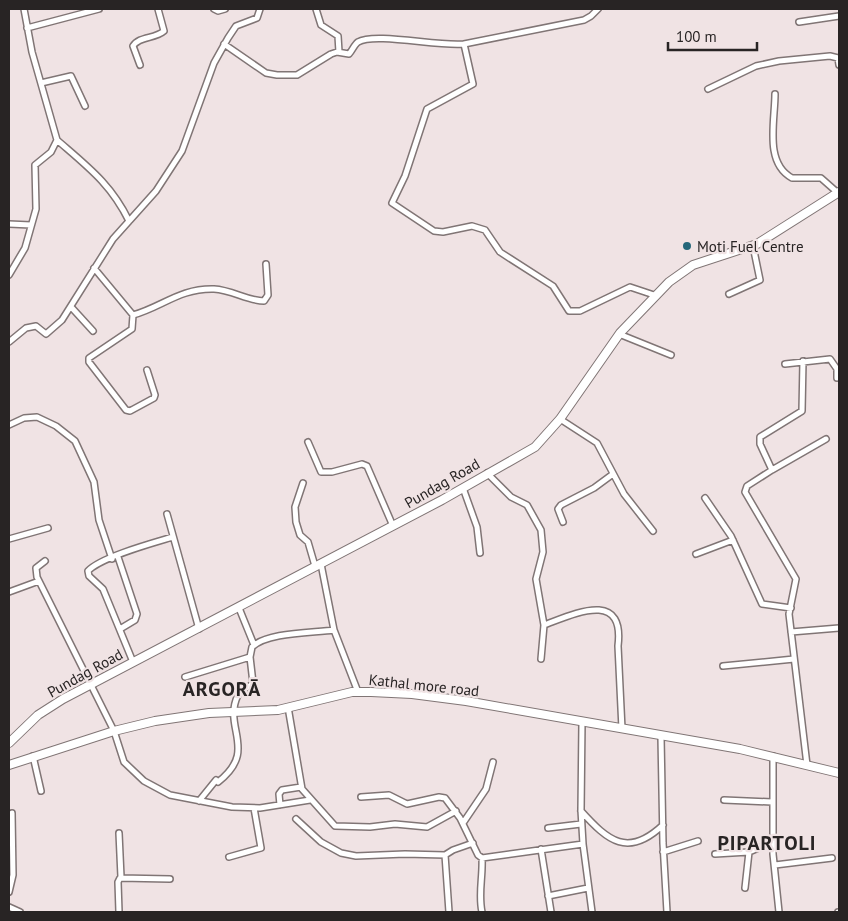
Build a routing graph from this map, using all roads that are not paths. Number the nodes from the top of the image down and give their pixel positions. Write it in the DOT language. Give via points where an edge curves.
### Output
graph roads {
  1 [pos="24,9"];
  2 [pos="99,9"];
  3 [pos="158,9"];
  4 [pos="214,9"];
  5 [pos="225,9"];
  6 [pos="260,9"];
  7 [pos="316,9"];
  8 [pos="598,9"];
  9 [pos="839,16"];
  10 [pos="799,22"];
  11 [pos="27,28"];
  12 [pos="224,44"];
  13 [pos="464,44"];
  14 [pos="340,52"];
  15 [pos="140,65"];
  16 [pos="839,65"];
  17 [pos="41,83"];
  18 [pos="708,89"];
  19 [pos="775,94"];
  20 [pos="85,106"];
  21 [pos="57,140"];
  22 [pos="839,192"];
  23 [pos="128,221"];
  24 [pos="9,224"];
  25 [pos="32,225"];
  26 [pos="754,246"];
  27 [pos="266,264"];
  28 [pos="94,268"];
  29 [pos="9,275"];
  30 [pos="729,294"];
  31 [pos="654,295"];
  32 [pos="72,308"];
  33 [pos="132,315"];
  34 [pos="93,331"];
  35 [pos="619,334"];
  36 [pos="9,342"];
  37 [pos="671,355"];
  38 [pos="839,358"];
  39 [pos="832,359"];
  40 [pos="803,362"];
  41 [pos="785,364"];
  42 [pos="147,370"];
  43 [pos="837,378"];
  44 [pos="560,419"];
  45 [pos="9,426"];
  46 [pos="826,439"];
  47 [pos="308,442"];
  48 [pos="772,470"];
  49 [pos="487,473"];
  50 [pos="613,474"];
  51 [pos="303,483"];
  52 [pos="462,488"];
  53 [pos="705,498"];
  54 [pos="166,514"];
  55 [pos="563,522"];
  56 [pos="393,526"];
  57 [pos="48,528"];
  58 [pos="653,531"];
  59 [pos="173,537"];
  60 [pos="9,539"];
  61 [pos="733,540"];
  62 [pos="480,553"];
  63 [pos="696,554"];
  64 [pos="115,558"];
  65 [pos="45,561"];
  66 [pos="318,565"];
  67 [pos="39,581"];
  68 [pos="9,592"];
  69 [pos="239,608"];
  70 [pos="790,608"];
  71 [pos="544,625"];
  72 [pos="839,628"];
  73 [pos="120,629"];
  74 [pos="199,629"];
  75 [pos="334,630"];
  76 [pos="791,632"];
  77 [pos="254,645"];
  78 [pos="250,656"];
  79 [pos="541,659"];
  80 [pos="794,659"];
  81 [pos="133,662"];
  82 [pos="723,666"];
  83 [pos="184,677"];
  84 [pos="90,684"];
  85 [pos="358,692"];
  86 [pos="288,707"];
  87 [pos="233,712"];
  88 [pos="582,722"];
  89 [pos="622,729"];
  90 [pos="114,731"];
  91 [pos="661,737"];
  92 [pos="9,743"];
  93 [pos="33,756"];
  94 [pos="773,756"];
  95 [pos="493,762"];
  96 [pos="9,766"];
  97 [pos="807,766"];
  98 [pos="839,773"];
  99 [pos="301,787"];
  100 [pos="41,791"];
  101 [pos="361,796"];
  102 [pos="310,800"];
  103 [pos="724,800"];
  104 [pos="199,801"];
  105 [pos="772,802"];
  106 [pos="280,805"];
  107 [pos="254,808"];
  108 [pos="580,810"];
  109 [pos="456,811"];
  110 [pos="12,813"];
  111 [pos="296,819"];
  112 [pos="463,823"];
  113 [pos="581,824"];
  114 [pos="662,825"];
  115 [pos="548,828"];
  116 [pos="120,833"];
  117 [pos="698,841"];
  118 [pos="773,842"];
  119 [pos="473,843"];
  120 [pos="583,844"];
  121 [pos="541,850"];
  122 [pos="663,852"];
  123 [pos="749,852"];
  124 [pos="715,854"];
  125 [pos="445,855"];
  126 [pos="229,857"];
  127 [pos="482,858"];
  128 [pos="832,858"];
  129 [pos="775,865"];
  130 [pos="120,877"];
  131 [pos="170,879"];
  132 [pos="588,888"];
  133 [pos="745,888"];
  134 [pos="9,892"];
  135 [pos="548,896"];
  136 [pos="9,907"];
  137 [pos="20,912"];
  138 [pos="119,912"];
  139 [pos="449,912"];
  140 [pos="482,912"];
  141 [pos="551,912"];
  142 [pos="592,912"];
  143 [pos="667,912"];
  144 [pos="780,912"];
  1 -- 11 [label="street"];
  2 -- 11 [label="street"];
  3 -- 15 [label="street" via="164,31 138,40 133,46"];
  4 -- 5 [label="street"];
  6 -- 12 [label="street" via="257,18 236,26"];
  7 -- 14 [label="street" via="320,25 338,36"];
  8 -- 13 [label="street" via="584,20"];
  9 -- 10 [label="street"];
  11 -- 17 [label="street"];
  12 -- 14 [label="street" via="266,73 277,76 294,76"];
  12 -- 23 [label="street" via="210,71 179,157 156,191"];
  13 -- 14 [label="street" via="367,40 358,42 349,54"];
  13 -- 31 [label="street" via="473,84 426,109 405,176 392,203 434,231 472,226 486,230 500,252 553,286 569,311 580,311 630,288"];
  16 -- 18 [label="street" via="838,58 830,56 779,60 756,66"];
  17 -- 20 [label="street" via="72,76"];
  17 -- 21 [label="street"];
  19 -- 22 [label="street" via="774,144 778,166 792,178 821,178"];
  21 -- 23 [label="street" via="107,184"];
  21 -- 25 [label="street" via="51,152 35,165 37,199"];
  22 -- 26 [label="street, Pundag Road"];
  23 -- 28 [label="street"];
  24 -- 25 [label="street"];
  25 -- 29 [label="street" via="25,248"];
  26 -- 30 [label="street" via="760,280"];
  26 -- 31 [label="street, Pundag Road" via="693,265"];
  27 -- 33 [label="street" via="268,295 264,301 237,293 202,290 172,297"];
  28 -- 32 [label="street"];
  28 -- 33 [label="street"];
  31 -- 35 [label="street, Pundag Road"];
  32 -- 34 [label="street"];
  32 -- 36 [label="street" via="49,332 43,333 33,325"];
  33 -- 42 [label="street" via="132,329 90,357 89,362 130,411 156,395"];
  35 -- 37 [label="street"];
  35 -- 44 [label="street, Pundag Road"];
  38 -- 39 [label="street"];
  39 -- 40 [label="street"];
  39 -- 43 [label="street"];
  40 -- 41 [label="street"];
  40 -- 48 [label="street" via="802,411 760,437"];
  44 -- 49 [label="street, Pundag Road" via="535,447"];
  44 -- 50 [label="street" via="597,443"];
  45 -- 64 [label="street" via="24,418 37,417 56,426 74,441 94,482 99,520"];
  46 -- 48 [label="street"];
  47 -- 56 [label="street" via="324,473 362,464 367,466"];
  48 -- 70 [label="street" via="747,486 745,492 796,579"];
  49 -- 52 [label="street, Pundag Road"];
  49 -- 71 [label="street" via="511,497 527,505 541,530 543,552 536,582"];
  50 -- 55 [label="street" via="594,488 561,504 558,509"];
  50 -- 58 [label="street"];
  51 -- 66 [label="street" via="295,507 296,522"];
  52 -- 56 [label="street, Pundag Road"];
  52 -- 62 [label="street" via="477,527"];
  53 -- 61 [label="street"];
  54 -- 59 [label="street"];
  56 -- 66 [label="street, Pundag Road"];
  57 -- 60 [label="street"];
  59 -- 64 [label="street"];
  59 -- 74 [label="street"];
  61 -- 63 [label="street"];
  61 -- 70 [label="street" via="762,604"];
  64 -- 73 [label="street" via="137,614 134,622"];
  64 -- 73 [label="street" via="88,572 102,586"];
  65 -- 67 [label="street" via="36,568"];
  66 -- 69 [label="street, Pundag Road"];
  66 -- 75 [label="street"];
  67 -- 68 [label="street"];
  67 -- 84 [label="street"];
  69 -- 74 [label="street, Pundag Road"];
  69 -- 77 [label="street"];
  70 -- 76 [label="street"];
  71 -- 79 [label="street"];
  71 -- 89 [label="street" via="590,610 612,616 620,632"];
  72 -- 76 [label="street"];
  73 -- 81 [label="street"];
  74 -- 81 [label="street, Pundag Road"];
  75 -- 77 [label="street" via="291,634"];
  75 -- 85 [label="street"];
  76 -- 80 [label="street"];
  77 -- 78 [label="street"];
  78 -- 83 [label="street"];
  78 -- 87 [label="street" via="254,683 240,692"];
  80 -- 82 [label="street"];
  80 -- 97 [label="street"];
  81 -- 84 [label="street, Pundag Road"];
  84 -- 90 [label="street"];
  84 -- 92 [label="street, Pundag Road" via="38,715"];
  85 -- 86 [label="street, Kathal more road"];
  85 -- 88 [label="street, Kathal more road" via="440,697"];
  86 -- 87 [label="street, Kathal more road"];
  86 -- 99 [label="street"];
  87 -- 90 [label="street, Kathal more road" via="183,716"];
  87 -- 104 [label="street" via="240,749 229,773"];
  88 -- 89 [label="street, Kathal more road"];
  88 -- 108 [label="street"];
  89 -- 91 [label="street, Kathal more road"];
  90 -- 93 [label="street, Kathal more road"];
  90 -- 104 [label="street" via="124,762 144,780 163,792"];
  91 -- 94 [label="street, Kathal more road"];
  91 -- 114 [label="street"];
  93 -- 96 [label="street, Kathal more road"];
  93 -- 100 [label="street"];
  94 -- 97 [label="street, Kathal more road"];
  94 -- 105 [label="street"];
  95 -- 112 [label="street" via="486,789"];
  97 -- 98 [label="street, Kathal more road"];
  99 -- 102 [label="street"];
  99 -- 106 [label="street" via="282,790"];
  101 -- 109 [label="street" via="389,795 411,804 443,796"];
  102 -- 106 [label="street"];
  102 -- 109 [label="street" via="330,822 342,827 395,824 427,827"];
  103 -- 105 [label="street"];
  104 -- 107 [label="street"];
  105 -- 118 [label="street"];
  106 -- 107 [label="street"];
  107 -- 126 [label="street" via="261,848"];
  108 -- 113 [label="street"];
  108 -- 114 [label="street" via="597,829 613,840 641,841"];
  109 -- 112 [label="street"];
  110 -- 134 [label="street" via="13,875"];
  111 -- 125 [label="street" via="321,842 341,853 356,856"];
  112 -- 119 [label="street"];
  113 -- 115 [label="street"];
  113 -- 120 [label="street"];
  114 -- 122 [label="street"];
  116 -- 130 [label="street"];
  117 -- 122 [label="street"];
  118 -- 123 [label="street"];
  118 -- 129 [label="street"];
  119 -- 125 [label="street"];
  119 -- 127 [label="street"];
  120 -- 121 [label="street"];
  120 -- 132 [label="street"];
  121 -- 127 [label="street"];
  121 -- 135 [label="street"];
  122 -- 143 [label="street"];
  123 -- 124 [label="street"];
  123 -- 133 [label="street"];
  125 -- 139 [label="street"];
  127 -- 140 [label="street" via="479,895"];
  128 -- 129 [label="street"];
  129 -- 144 [label="street"];
  130 -- 131 [label="street"];
  130 -- 138 [label="street"];
  132 -- 135 [label="street"];
  132 -- 142 [label="street"];
  135 -- 141 [label="street"];
  136 -- 137 [label="street"];
}
